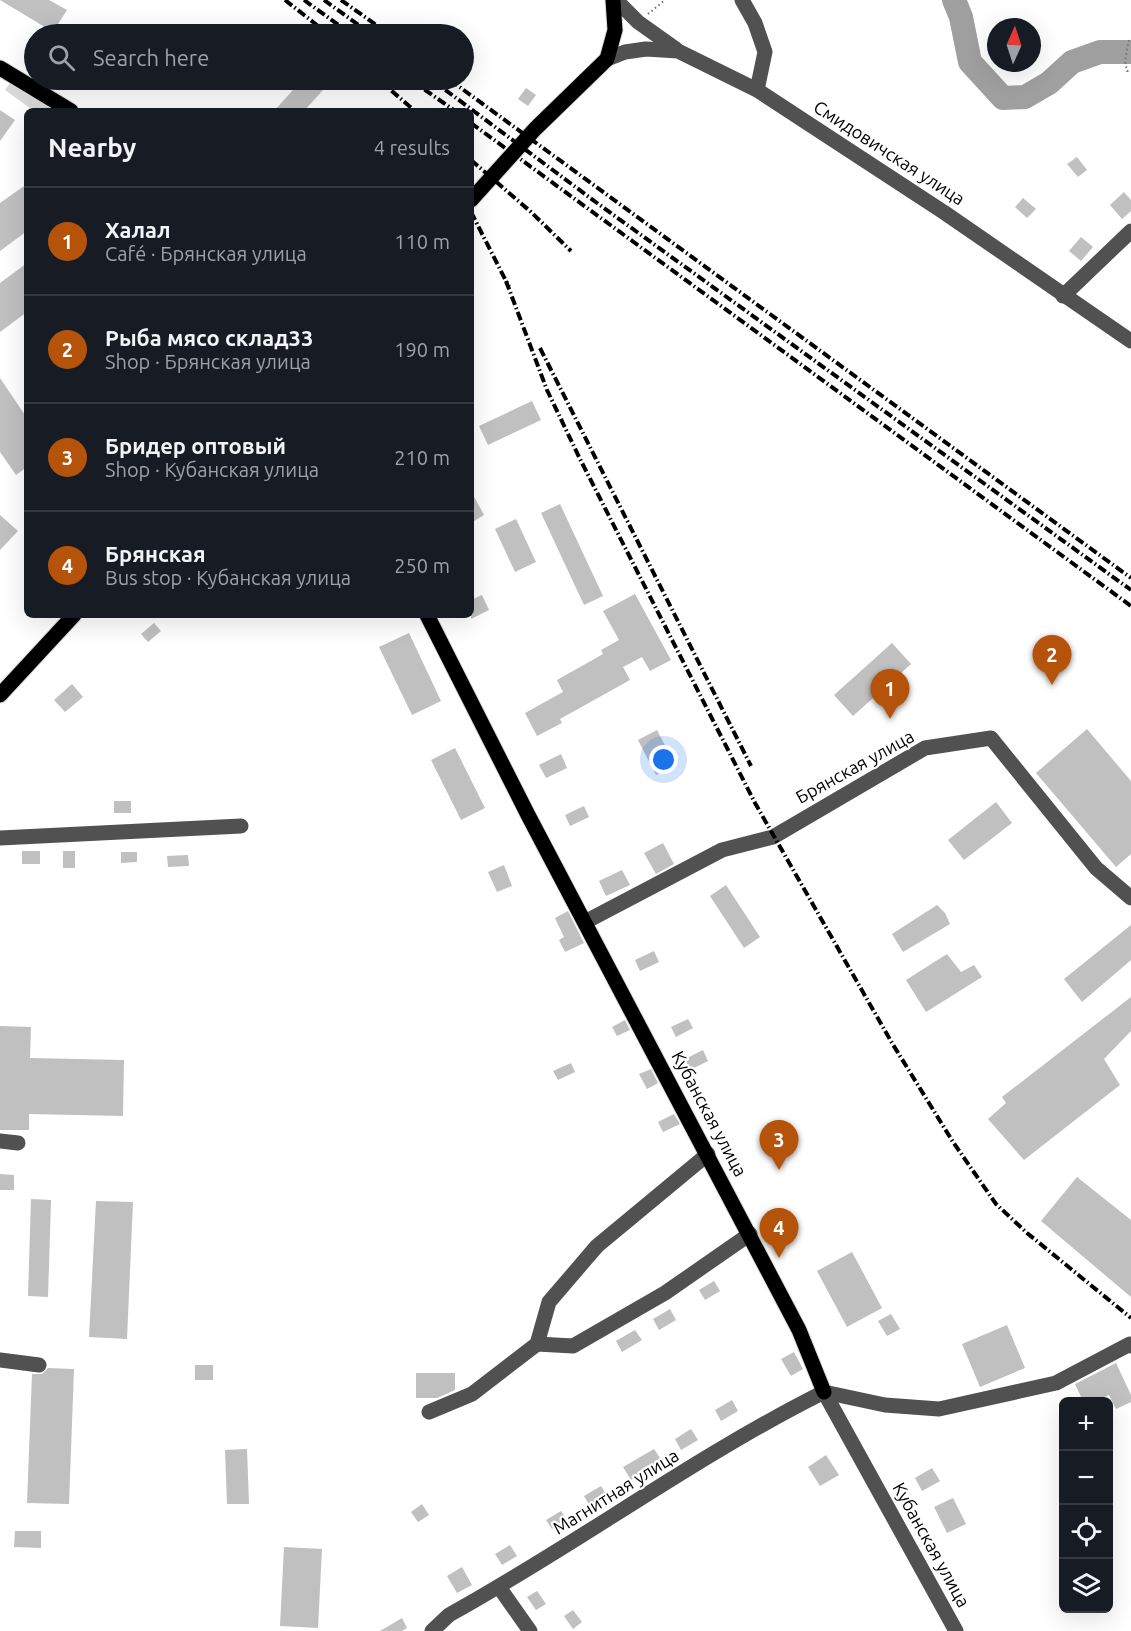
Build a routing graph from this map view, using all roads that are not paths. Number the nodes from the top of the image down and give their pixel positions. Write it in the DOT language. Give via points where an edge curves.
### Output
graph roads {
  1 [pos="614,0"];
  2 [pos="742,0"];
  3 [pos="678,51"];
  4 [pos="607,59"];
  5 [pos="0,68"];
  6 [pos="24,83"];
  7 [pos="36,90"];
  8 [pos="757,90"];
  9 [pos="66,108"];
  10 [pos="474,197"];
  11 [pos="1131,231"];
  12 [pos="1063,296"];
  13 [pos="1131,341"];
  14 [pos="71,618"];
  15 [pos="429,618"];
  16 [pos="0,695"];
  17 [pos="241,826"];
  18 [pos="0,838"];
  19 [pos="1131,898"];
  20 [pos="585,922"];
  21 [pos="0,1141"];
  22 [pos="18,1143"];
  23 [pos="708,1154"];
  24 [pos="750,1234"];
  25 [pos="537,1344"];
  26 [pos="1131,1346"];
  27 [pos="0,1360"];
  28 [pos="39,1365"];
  29 [pos="824,1392"];
  30 [pos="429,1412"];
  31 [pos="499,1587"];
  32 [pos="432,1631"];
  33 [pos="530,1631"];
  34 [pos="956,1631"];
  1 -- 3 [label="street"];
  1 -- 4 [label="main road" via="615,30"];
  2 -- 8 [label="street" via="765,52"];
  3 -- 4 [label="street, Смидовичская улица" via="646,49"];
  3 -- 8 [label="street, Смидовичская улица"];
  4 -- 10 [label="main road" via="535,129"];
  5 -- 6 [label="main road"];
  7 -- 9 [label="main road"];
  8 -- 12 [label="street, Смидовичская улица"];
  11 -- 12 [label="street"];
  12 -- 13 [label="street, Смидовичская улица"];
  14 -- 16 [label="main road"];
  15 -- 20 [label="main road, Кубанская улица"];
  17 -- 18 [label="street"];
  19 -- 20 [label="street, Брянская улица" via="1096,868 991,738 925,748 773,837 722,850"];
  20 -- 23 [label="main road, Кубанская улица"];
  21 -- 22 [label="street"];
  23 -- 24 [label="main road, Кубанская улица"];
  23 -- 25 [label="street" via="597,1246 549,1302"];
  24 -- 25 [label="street" via="664,1293 573,1346"];
  24 -- 29 [label="main road, Кубанская улица" via="799,1330"];
  25 -- 30 [label="street" via="472,1394"];
  26 -- 29 [label="street" via="1056,1383 939,1409 885,1405"];
  27 -- 28 [label="street"];
  29 -- 31 [label="street, Магнитная улица" via="773,1417"];
  29 -- 34 [label="street, Кубанская улица"];
  31 -- 32 [label="street, Магнитная улица" via="448,1615"];
  31 -- 33 [label="street"];
}
